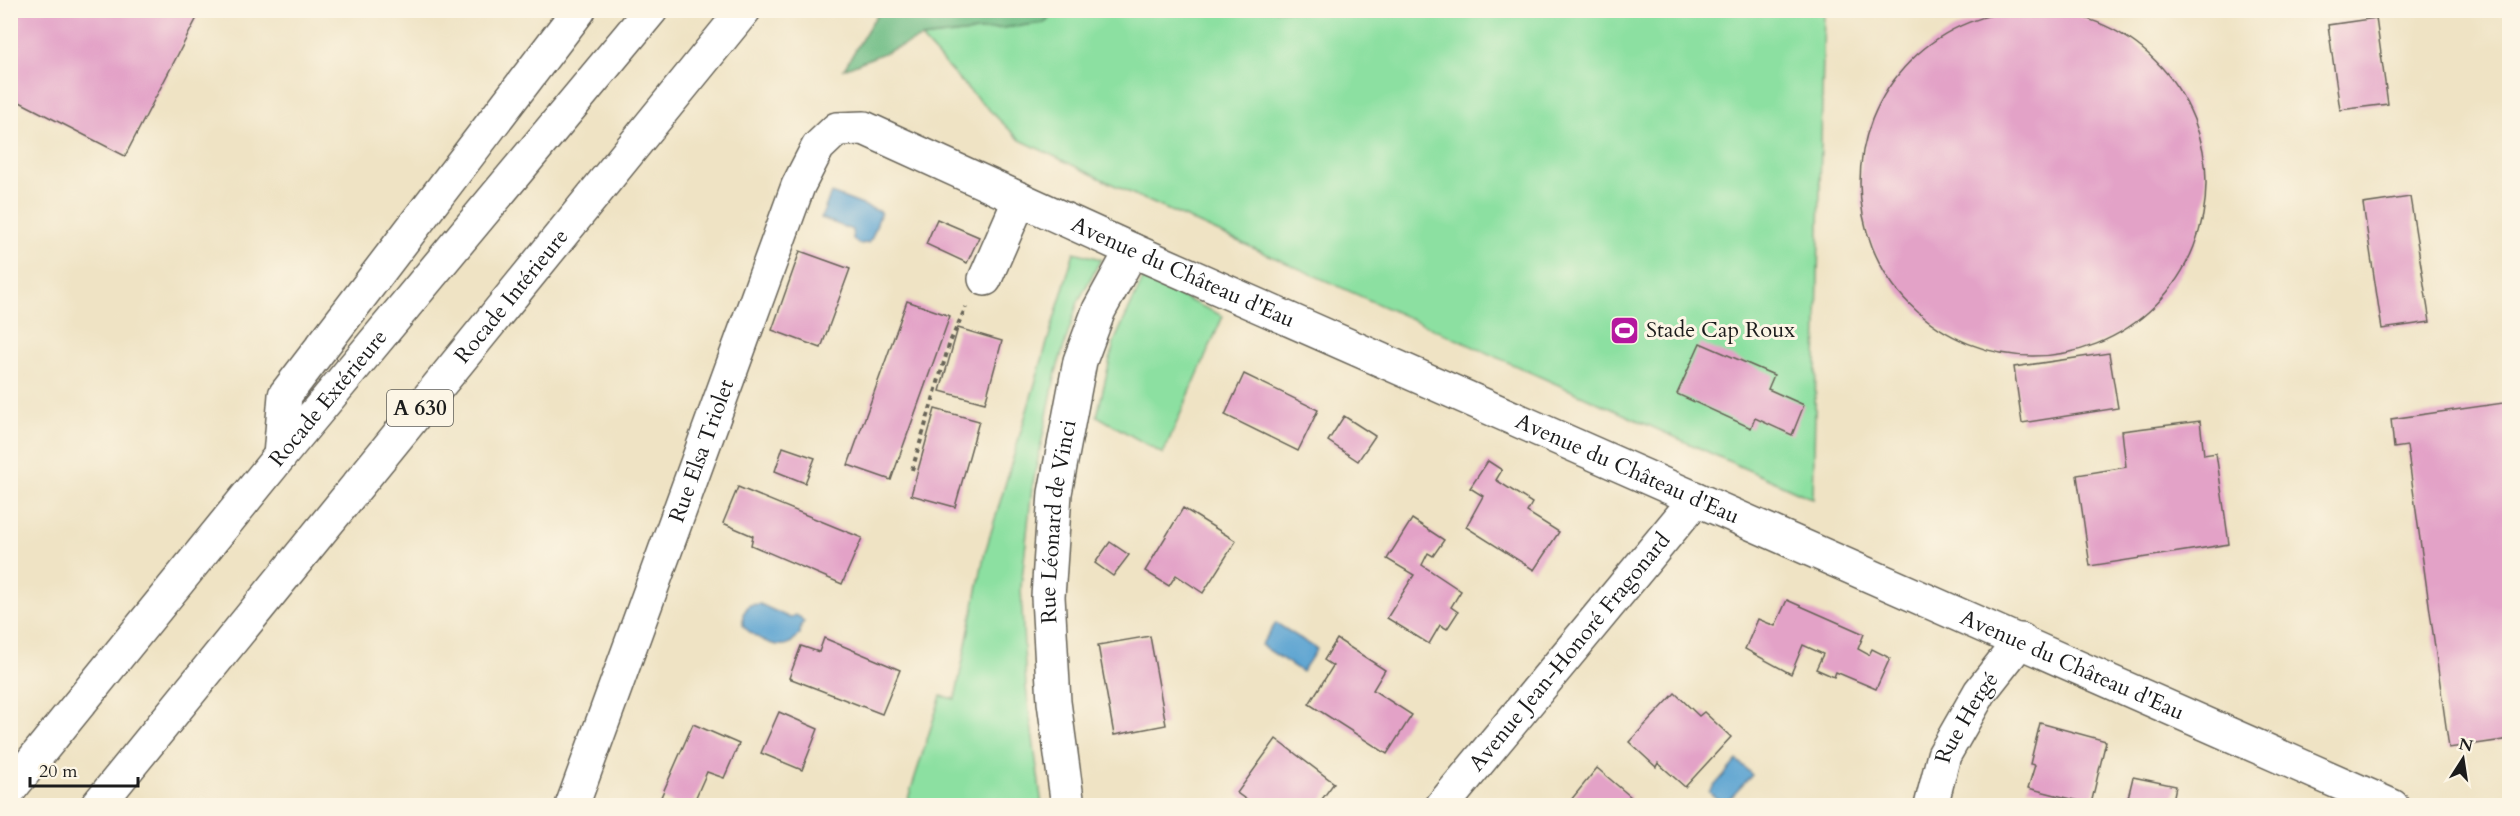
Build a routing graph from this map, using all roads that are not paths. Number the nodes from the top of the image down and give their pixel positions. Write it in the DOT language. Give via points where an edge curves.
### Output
graph roads {
  1 [pos="579,10"];
  2 [pos="651,10"];
  3 [pos="744,10"];
  4 [pos="864,128"];
  5 [pos="1020,199"];
  6 [pos="1132,250"];
  7 [pos="976,292"];
  8 [pos="280,456"];
  9 [pos="1696,499"];
  10 [pos="2021,640"];
  11 [pos="10,789"];
  12 [pos="97,806"];
  13 [pos="572,806"];
  14 [pos="1068,806"];
  15 [pos="1442,806"];
  16 [pos="1931,806"];
  17 [pos="2392,806"];
  1 -- 8 [label="main road" via="285,395"];
  2 -- 8 [label="main road, Rocade Extérieure"];
  3 -- 12 [label="main road, Rocade Intérieure / A 630"];
  4 -- 5 [label="main road, Avenue du Château d'Eau"];
  4 -- 13 [label="main road, Rue Elsa Triolet" via="837,129 818,147 798,186"];
  5 -- 6 [label="main road, Avenue du Château d'Eau"];
  5 -- 7 [label="main road"];
  6 -- 9 [label="main road, Avenue du Château d'Eau"];
  6 -- 14 [label="main road, Rue Léonard de Vinci" via="1099,310 1080,361 1055,493 1048,597 1054,702"];
  8 -- 11 [label="main road, Rocade Extérieure"];
  9 -- 10 [label="main road, Avenue du Château d'Eau"];
  9 -- 15 [label="main road, Avenue Jean-Honoré Fragonard"];
  10 -- 16 [label="main road, Rue Hergé" via="1980,692 1944,755"];
  10 -- 17 [label="main road, Avenue du Château d'Eau"];
}
